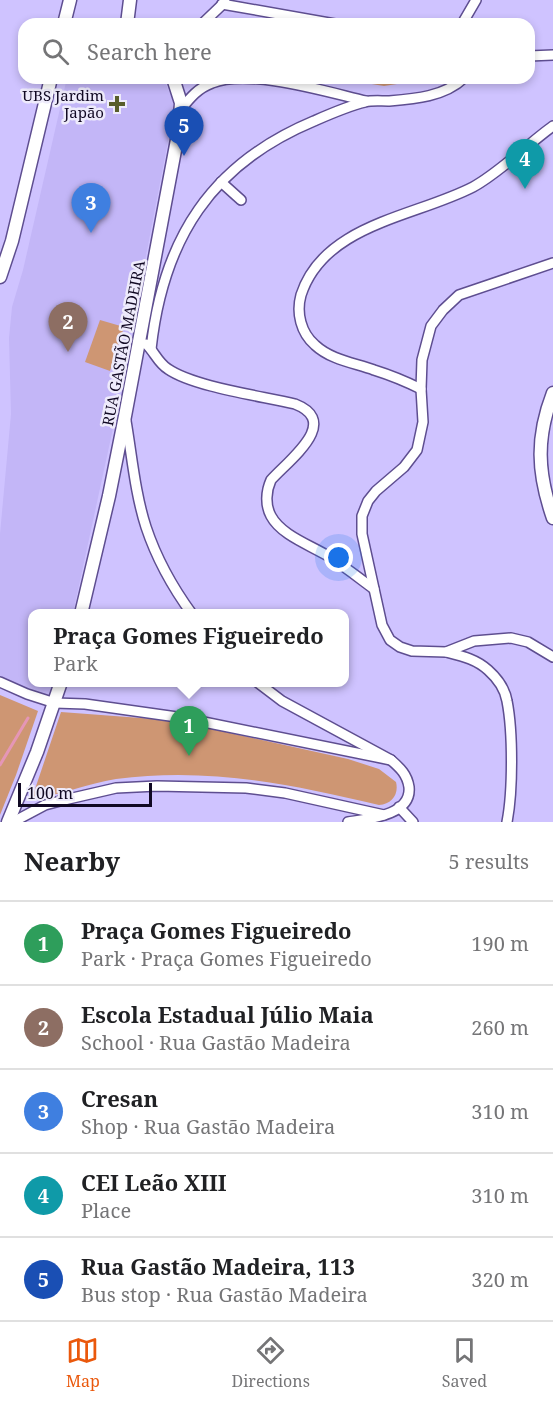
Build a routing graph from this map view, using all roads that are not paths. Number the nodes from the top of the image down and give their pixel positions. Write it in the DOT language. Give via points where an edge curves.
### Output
graph roads {
  1 [pos="70,0"];
  2 [pos="130,0"];
  3 [pos="476,0"];
  4 [pos="224,2"];
  5 [pos="66,18"];
  6 [pos="128,18"];
  7 [pos="208,18"];
  8 [pos="305,18"];
  9 [pos="466,18"];
  10 [pos="553,55"];
  11 [pos="535,56"];
  12 [pos="50,84"];
  13 [pos="175,84"];
  14 [pos="213,84"];
  15 [pos="284,84"];
  16 [pos="457,84"];
  17 [pos="367,101"];
  18 [pos="181,109"];
  19 [pos="553,126"];
  20 [pos="220,182"];
  21 [pos="241,200"];
  22 [pos="156,249"];
  23 [pos="175,251"];
  24 [pos="553,263"];
  25 [pos="169,266"];
  26 [pos="152,267"];
  27 [pos="0,277"];
  28 [pos="139,340"];
  29 [pos="151,349"];
  30 [pos="420,389"];
  31 [pos="553,393"];
  32 [pos="125,416"];
  33 [pos="117,454"];
  34 [pos="134,468"];
  35 [pos="553,518"];
  36 [pos="374,589"];
  37 [pos="82,609"];
  38 [pos="189,609"];
  39 [pos="446,652"];
  40 [pos="553,657"];
  41 [pos="0,682"];
  42 [pos="60,687"];
  43 [pos="264,687"];
  44 [pos="55,703"];
  45 [pos="391,760"];
  46 [pos="399,807"];
  47 [pos="384,815"];
  48 [pos="8,822"];
  49 [pos="13,822"];
  50 [pos="348,822"];
  51 [pos="413,822"];
  52 [pos="507,822"];
  1 -- 5 [label="street"];
  2 -- 6 [label="street"];
  3 -- 9 [label="street"];
  4 -- 7 [label="street"];
  4 -- 8 [label="street"];
  10 -- 11 [label="street"];
  12 -- 27 [label="street"];
  13 -- 18 [label="street, RUA GASTÃO MADEIRA"];
  14 -- 18 [label="street" via="199,90"];
  15 -- 17 [label="street"];
  16 -- 17 [label="street" via="420,98"];
  17 -- 20 [label="street" via="271,142"];
  18 -- 22 [label="street, RUA GASTÃO MADEIRA"];
  19 -- 30 [label="street" via="475,186 382,221 334,248 314,269 304,287 299,317 314,344 340,359"];
  20 -- 21 [label="street"];
  20 -- 23 [label="street" via="201,205"];
  22 -- 23 [label="street"];
  22 -- 26 [label="street, RUA GASTÃO MADEIRA"];
  23 -- 25 [label="street"];
  24 -- 30 [label="street" via="459,295 443,310 427,337"];
  25 -- 26 [label="street"];
  25 -- 29 [label="street"];
  26 -- 28 [label="street, RUA GASTÃO MADEIRA"];
  28 -- 29 [label="street"];
  28 -- 32 [label="street, RUA GASTÃO MADEIRA"];
  29 -- 36 [label="street" via="163,366 181,376 306,408 314,421 314,432 271,480 267,501 271,517"];
  30 -- 36 [label="street" via="423,422 417,450 404,467 376,490 362,516"];
  31 -- 35 [label="street" via="541,431 540,456"];
  32 -- 33 [label="street, RUA GASTÃO MADEIRA"];
  32 -- 34 [label="street"];
  33 -- 34 [label="street"];
  33 -- 37 [label="street, RUA GASTÃO MADEIRA"];
  34 -- 38 [label="street" via="153,544"];
  36 -- 39 [label="street" via="382,625 390,640 411,651"];
  39 -- 40 [label="street" via="484,639 511,638 528,642"];
  39 -- 52 [label="street" via="474,660 488,669 507,700 511,744"];
  41 -- 44 [label="street"];
  42 -- 44 [label="street"];
  43 -- 45 [label="street"];
  44 -- 45 [label="street" via="184,717"];
  44 -- 48 [label="street"];
  45 -- 46 [label="street" via="405,774 409,786 407,799"];
  46 -- 47 [label="street"];
  46 -- 51 [label="street"];
  47 -- 49 [label="street" via="277,792 157,786 116,788 64,800"];
  47 -- 50 [label="street"];
}
